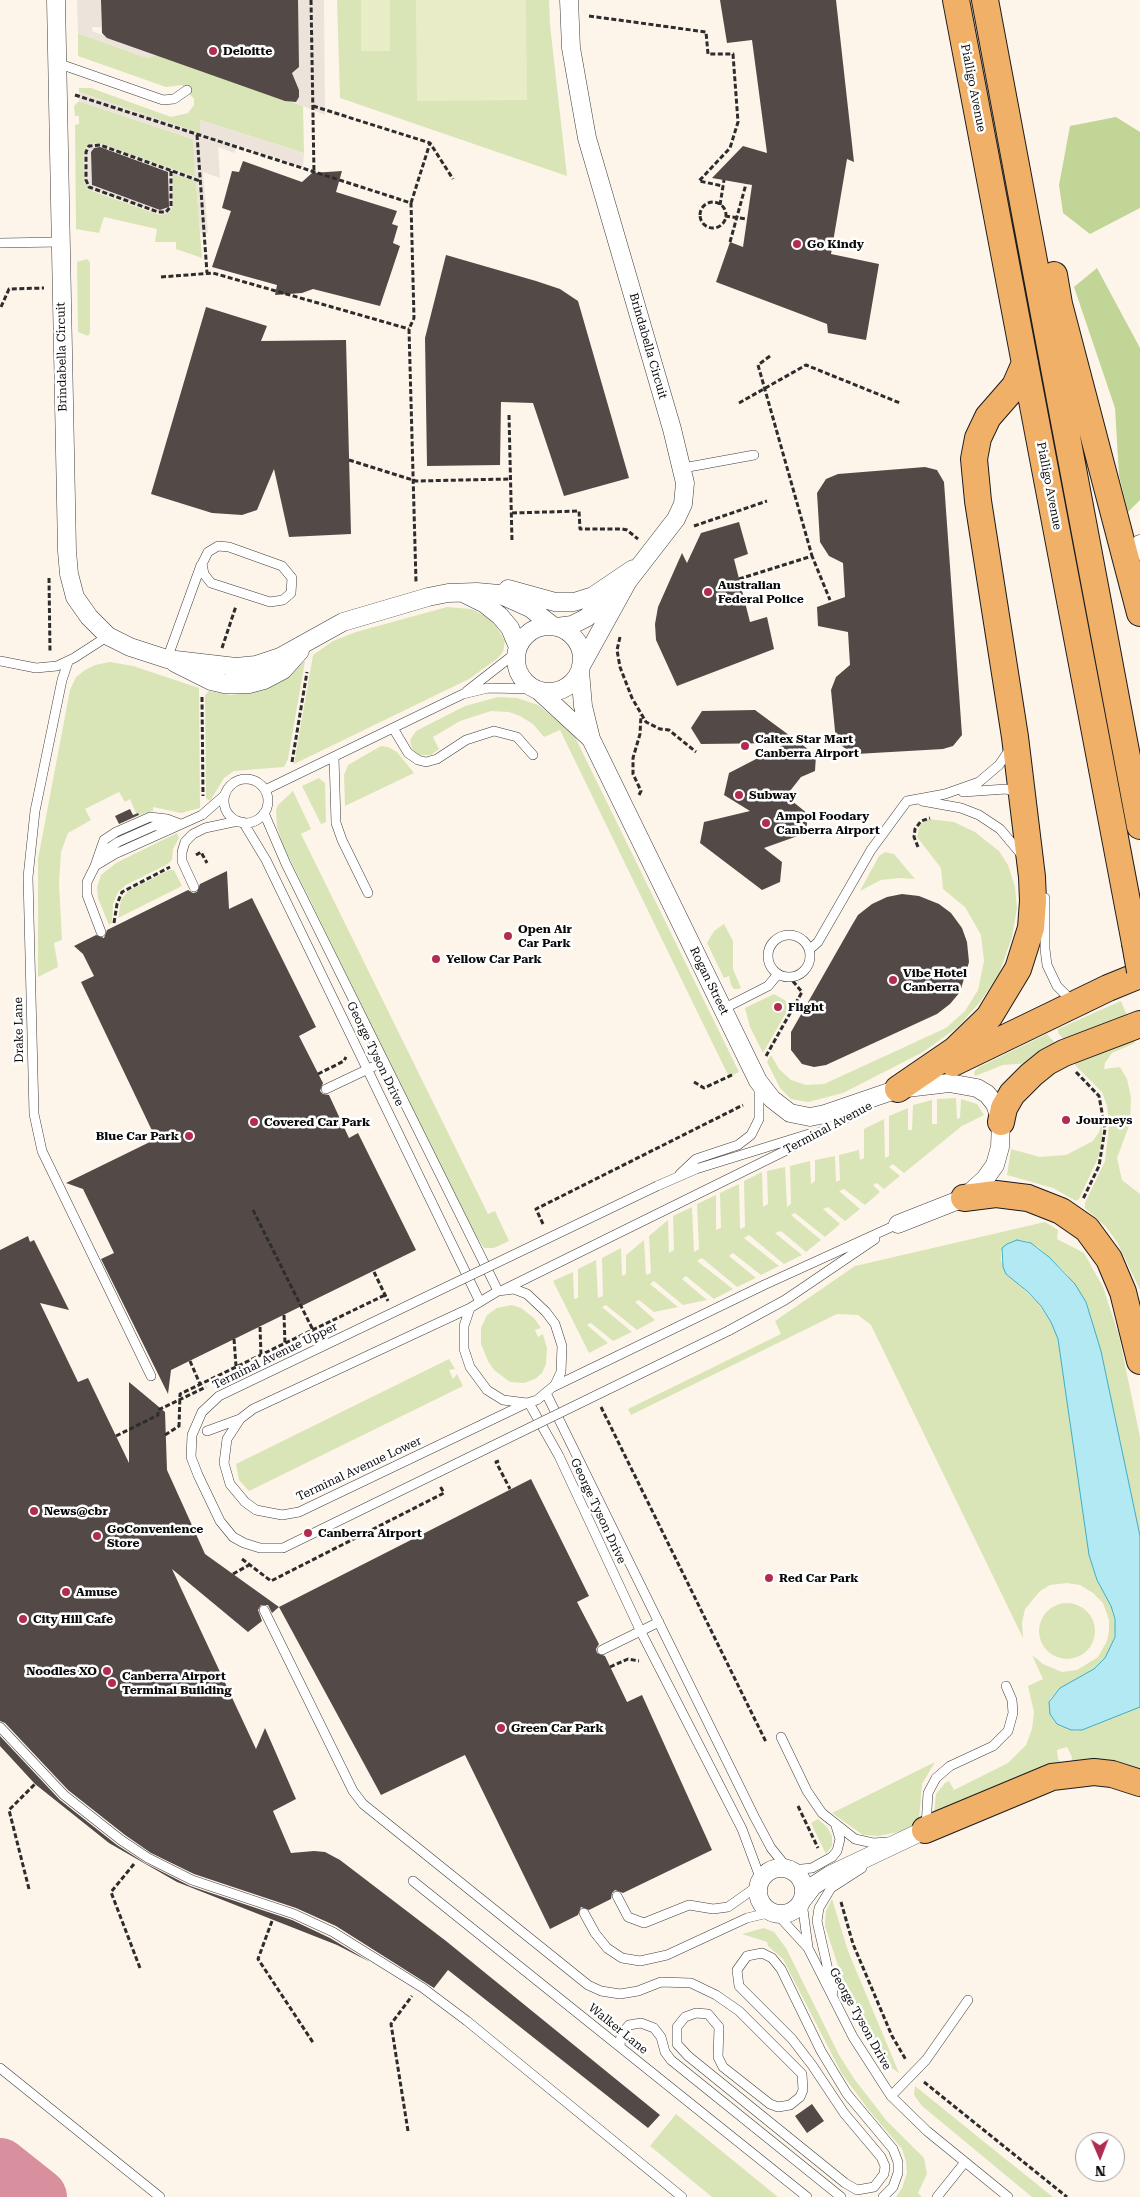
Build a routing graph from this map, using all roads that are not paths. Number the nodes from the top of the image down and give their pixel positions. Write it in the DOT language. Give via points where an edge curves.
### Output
graph roads {
  1 [pos="56,0"];
  2 [pos="569,0"];
  3 [pos="956,0"];
  4 [pos="985,0"];
  5 [pos="997,62"];
  6 [pos="57,63"];
  7 [pos="187,90"];
  8 [pos="60,242"];
  9 [pos="0,243"];
  10 [pos="1025,362"];
  11 [pos="754,455"];
  12 [pos="683,468"];
  13 [pos="1133,554"];
  14 [pos="644,561"];
  15 [pos="202,564"];
  16 [pos="628,581"];
  17 [pos="460,592"];
  18 [pos="1140,614"];
  19 [pos="555,627"];
  20 [pos="108,636"];
  21 [pos="517,650"];
  22 [pos="167,659"];
  23 [pos="0,661"];
  24 [pos="68,662"];
  25 [pos="581,669"];
  26 [pos="537,689"];
  27 [pos="463,694"];
  28 [pos="393,728"];
  29 [pos="1015,737"];
  30 [pos="591,739"];
  31 [pos="533,755"];
  32 [pos="334,757"];
  33 [pos="265,790"];
  34 [pos="945,794"];
  35 [pos="225,795"];
  36 [pos="916,800"];
  37 [pos="1028,801"];
  38 [pos="264,813"];
  39 [pos="240,822"];
  40 [pos="180,824"];
  41 [pos="1140,826"];
  42 [pos="95,866"];
  43 [pos="1038,882"];
  44 [pos="194,887"];
  45 [pos="368,893"];
  46 [pos="102,932"];
  47 [pos="809,950"];
  48 [pos="1140,971"];
  49 [pos="778,974"];
  50 [pos="1140,975"];
  51 [pos="1077,1004"];
  52 [pos="723,1009"];
  53 [pos="1140,1024"];
  54 [pos="383,1062"];
  55 [pos="369,1069"];
  56 [pos="758,1081"];
  57 [pos="326,1089"];
  58 [pos="898,1090"];
  59 [pos="846,1119"];
  60 [pos="1001,1122"];
  61 [pos="676,1178"];
  62 [pos="964,1198"];
  63 [pos="898,1224"];
  64 [pos="500,1290"];
  65 [pos="479,1300"];
  66 [pos="470,1308"];
  67 [pos="728,1331"];
  68 [pos="1140,1361"];
  69 [pos="151,1376"];
  70 [pos="550,1390"];
  71 [pos="528,1403"];
  72 [pos="240,1419"];
  73 [pos="207,1431"];
  74 [pos="264,1610"];
  75 [pos="659,1622"];
  76 [pos="642,1632"];
  77 [pos="602,1650"];
  78 [pos="1006,1686"];
  79 [pos="0,1727"];
  80 [pos="781,1737"];
  81 [pos="1140,1783"];
  82 [pos="832,1822"];
  83 [pos="918,1834"];
  84 [pos="790,1870"];
  85 [pos="413,1881"];
  86 [pos="760,1883"];
  87 [pos="617,1896"];
  88 [pos="802,1901"];
  89 [pos="584,1913"];
  90 [pos="774,1913"];
  91 [pos="808,1948"];
  92 [pos="968,2000"];
  93 [pos="836,2005"];
  94 [pos="620,2047"];
  95 [pos="0,2068"];
  96 [pos="891,2096"];
  97 [pos="964,2162"];
  98 [pos="160,2197"];
  99 [pos="682,2197"];
  100 [pos="807,2197"];
  101 [pos="841,2197"];
  102 [pos="883,2197"];
  103 [pos="937,2197"];
  104 [pos="1008,2197"];
  1 -- 6 [label="street, Brindabella Circuit"];
  2 -- 12 [label="street, Brindabella Circuit" via="571,48 587,138"];
  3 -- 10 [label="main road, Pialligo Avenue"];
  4 -- 5 [label="main road, Pialligo Avenue"];
  5 -- 13 [label="main road" via="1024,128 1059,304"];
  5 -- 41 [label="main road, Pialligo Avenue"];
  6 -- 7 [label="lane" via="163,100 174,99"];
  6 -- 8 [label="street, Brindabella Circuit"];
  8 -- 9 [label="lane"];
  8 -- 20 [label="street, Brindabella Circuit" via="69,574 75,597"];
  10 -- 29 [label="main road" via="1015,386 988,417 978,438 974,459"];
  10 -- 48 [label="main road, Pialligo Avenue, bridge"];
  11 -- 12 [label="lane"];
  12 -- 14 [label="street, Brindabella Circuit" via="685,489 681,509"];
  13 -- 18 [label="main road"];
  14 -- 16 [label="street, Brindabella Circuit"];
  14 -- 17 [label="street" via="593,596 574,602 555,602 509,589"];
  15 -- 15 [label="lane" via="211,583 240,593 270,602 279,602 291,593 292,578 282,566 225,546 208,552"];
  15 -- 22 [label="lane"];
  16 -- 19 [label="street" via="586,618 572,625"];
  16 -- 25 [label="street, Brindabella Circuit"];
  17 -- 19 [label="street, Brindabella Circuit" via="504,596 530,608"];
  17 -- 21 [label="street" via="500,616 510,628"];
  17 -- 22 [label="street, Brindabella Circuit" via="417,600 343,622 313,638 283,670 249,684 210,681"];
  19 -- 21 [label="street" via="532,631"];
  19 -- 25 [label="street" via="569,632 577,642 582,654"];
  20 -- 22 [label="street, Brindabella Circuit"];
  20 -- 24 [label="lane"];
  21 -- 26 [label="street" via="519,673"];
  21 -- 27 [label="lane"];
  23 -- 24 [label="lane" via="43,668"];
  24 -- 69 [label="lane, Drake Lane" via="35,811 28,877 34,1114 42,1151"];
  25 -- 26 [label="street" via="561,690"];
  25 -- 30 [label="street, Rogan Street" via="582,696"];
  26 -- 27 [label="lane" via="488,688"];
  26 -- 30 [label="street, Rogan Street"];
  27 -- 28 [label="lane"];
  28 -- 31 [label="lane" via="408,753 426,762 437,759 478,734 494,731 517,737"];
  28 -- 32 [label="lane"];
  29 -- 34 [label="lane" via="1003,760 986,778"];
  29 -- 37 [label="main road"];
  30 -- 52 [label="street, Rogan Street"];
  32 -- 33 [label="lane"];
  32 -- 45 [label="lane" via="336,823"];
  33 -- 35 [label="lane" via="254,780 239,780"];
  33 -- 38 [label="lane" via="268,802"];
  34 -- 36 [label="lane"];
  34 -- 37 [label="lane" via="1006,789"];
  35 -- 39 [label="lane" via="225,808"];
  35 -- 40 [label="lane" via="205,813"];
  36 -- 43 [label="lane" via="961,808 990,822 1014,844"];
  36 -- 47 [label="lane" via="907,801 877,841 818,942"];
  37 -- 43 [label="main road"];
  38 -- 39 [label="lane" via="252,822"];
  38 -- 54 [label="lane, George Tyson Drive"];
  39 -- 44 [label="lane" via="205,828 185,842 182,859"];
  39 -- 55 [label="lane, George Tyson Drive" via="261,850"];
  40 -- 42 [label="lane"];
  40 -- 42 [label="lane" via="164,818 147,818 116,832 104,840"];
  42 -- 46 [label="lane" via="86,888"];
  43 -- 51 [label="lane" via="1048,965 1057,986"];
  43 -- 58 [label="main road" via="1031,928 1018,969 1006,992 989,1017 955,1050"];
  47 -- 49 [label="lane" via="808,966 799,975"];
  47 -- 49 [label="lane" via="806,943 795,936 777,939 770,946 768,956 770,965"];
  49 -- 52 [label="lane" via="768,986"];
  50 -- 51 [label="main road"];
  51 -- 58 [label="main road"];
  52 -- 56 [label="street, Rogan Street"];
  53 -- 60 [label="main road" via="1048,1062 1012,1094"];
  54 -- 55 [label="lane"];
  54 -- 64 [label="lane, George Tyson Drive"];
  55 -- 57 [label="lane"];
  55 -- 65 [label="lane, George Tyson Drive"];
  56 -- 58 [label="street, Rogan Street" via="778,1105 803,1117 826,1114"];
  56 -- 61 [label="lane" via="760,1113 751,1135 738,1145 696,1159"];
  58 -- 59 [label="lane, Terminal Avenue"];
  58 -- 60 [label="street, Terminal Avenue" via="948,1084 976,1088 992,1100"];
  59 -- 61 [label="lane, Terminal Avenue Upper"];
  59 -- 64 [label="lane, Terminal Avenue"];
  60 -- 62 [label="street, Terminal Avenue" via="995,1165"];
  61 -- 67 [label="lane, Terminal Avenue Upper, bridge" via="219,1396 202,1412 192,1435 190,1447 194,1466 220,1521 238,1540 260,1548 276,1549"];
  62 -- 63 [label="street, Terminal Avenue"];
  62 -- 68 [label="main road" via="996,1194 1028,1198 1061,1211 1087,1229 1108,1259 1124,1292"];
  63 -- 67 [label="lane, Terminal Avenue" via="785,1300"];
  63 -- 70 [label="lane, Terminal Avenue" via="764,1285"];
  64 -- 65 [label="lane"];
  64 -- 70 [label="lane" via="518,1290 527,1294 544,1308 554,1324 560,1337 562,1356 561,1372"];
  65 -- 66 [label="lane"];
  66 -- 71 [label="lane" via="463,1337 473,1373 492,1394 508,1401"];
  66 -- 72 [label="lane, Terminal Avenue Lower" via="253,1409"];
  70 -- 71 [label="lane"];
  70 -- 75 [label="lane, George Tyson Drive"];
  71 -- 72 [label="lane, Terminal Avenue Lower" via="308,1508 282,1515 250,1507 230,1484 225,1469 225,1446"];
  71 -- 76 [label="lane, George Tyson Drive" via="559,1456"];
  72 -- 73 [label="lane"];
  74 -- 102 [label="lane" via="353,1791 363,1804 588,1985 620,1994 661,1982 691,1983 739,2011 802,2074 803,2090 790,2105 770,2104 723,2067 718,2057 720,2031 708,2014 692,2013 681,2020 676,2031 677,2044 845,2183 858,2190 874,2187 884,2174 882,2157 844,2113 796,2044 739,1986 737,1970 747,1956 762,1953 772,1958 781,1969 824,2057 847,2094 893,2149 898,2173 893,2187"];
  75 -- 76 [label="lane"];
  75 -- 84 [label="lane, George Tyson Drive" via="764,1837"];
  76 -- 77 [label="lane"];
  76 -- 86 [label="lane, George Tyson Drive" via="742,1829"];
  78 -- 83 [label="lane" via="1013,1713 1008,1731 998,1743 950,1766 936,1778 928,1793"];
  79 -- 99 [label="lane" via="64,1795 148,1858 192,1880 294,1914 333,1932 423,1988"];
  80 -- 82 [label="lane" via="807,1791"];
  81 -- 83 [label="main road" via="1094,1772 1052,1778"];
  82 -- 83 [label="lane" via="863,1842 878,1843"];
  82 -- 84 [label="lane" via="840,1839 832,1857 812,1868"];
  83 -- 88 [label="street" via="830,1875 813,1886"];
  83 -- 93 [label="lane" via="831,1888 820,1903 817,1921"];
  84 -- 86 [label="street" via="770,1871"];
  84 -- 88 [label="street" via="803,1883"];
  85 -- 94 [label="lane, Walker Lane"];
  86 -- 87 [label="lane" via="739,1902 728,1907 713,1909 688,1905 644,1923 628,1917"];
  86 -- 90 [label="street" via="760,1899"];
  88 -- 90 [label="street" via="791,1912"];
  88 -- 91 [label="lane"];
  89 -- 90 [label="lane" via="607,1948 628,1960 646,1961 667,1955 747,1918"];
  90 -- 91 [label="lane"];
  91 -- 93 [label="lane, George Tyson Drive"];
  92 -- 96 [label="lane" via="926,2060"];
  93 -- 96 [label="lane, George Tyson Drive" via="865,2058"];
  94 -- 100 [label="lane, Walker Lane"];
  94 -- 101 [label="lane" via="621,2034 629,2025 641,2022 654,2028 671,2060"];
  95 -- 98 [label="lane"];
  96 -- 97 [label="lane, George Tyson Drive"];
  97 -- 103 [label="lane"];
  97 -- 104 [label="lane, George Tyson Drive"];
}
